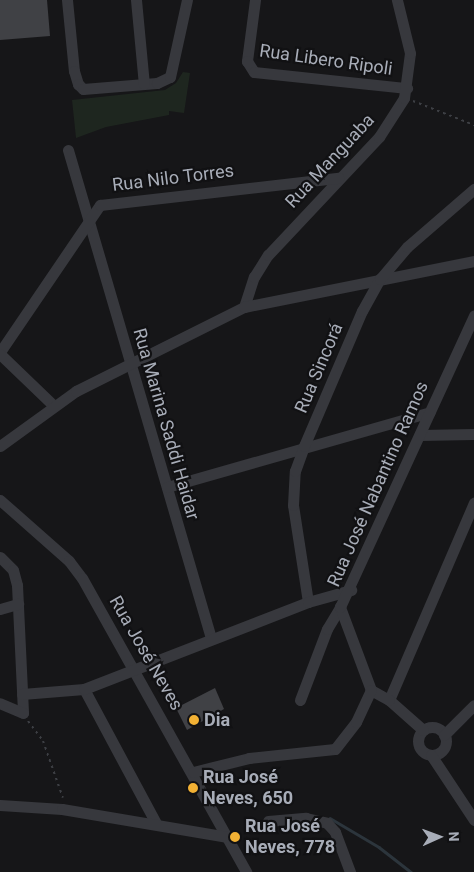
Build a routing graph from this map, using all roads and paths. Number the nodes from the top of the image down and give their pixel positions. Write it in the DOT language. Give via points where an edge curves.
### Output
graph roads {
  1 [pos="67,0"];
  2 [pos="136,0"];
  3 [pos="187,0"];
  4 [pos="255,0"];
  5 [pos="397,0"];
  6 [pos="144,84"];
  7 [pos="405,93"];
  8 [pos="474,125"];
  9 [pos="68,150"];
  10 [pos="338,178"];
  11 [pos="474,189"];
  12 [pos="88,220"];
  13 [pos="474,261"];
  14 [pos="380,279"];
  15 [pos="244,306"];
  16 [pos="474,316"];
  17 [pos="0,353"];
  18 [pos="130,361"];
  19 [pos="54,406"];
  20 [pos="430,412"];
  21 [pos="474,434"];
  22 [pos="420,435"];
  23 [pos="0,446"];
  24 [pos="304,446"];
  25 [pos="167,487"];
  26 [pos="0,500"];
  27 [pos="474,503"];
  28 [pos="0,557"];
  29 [pos="351,590"];
  30 [pos="308,602"];
  31 [pos="18,604"];
  32 [pos="340,607"];
  33 [pos="0,608"];
  34 [pos="211,638"];
  35 [pos="137,671"];
  36 [pos="84,690"];
  37 [pos="371,690"];
  38 [pos="22,694"];
  39 [pos="300,700"];
  40 [pos="389,700"];
  41 [pos="0,703"];
  42 [pos="474,705"];
  43 [pos="22,713"];
  44 [pos="423,730"];
  45 [pos="444,735"];
  46 [pos="432,756"];
  47 [pos="193,772"];
  48 [pos="0,805"];
  49 [pos="62,809"];
  50 [pos="474,820"];
  51 [pos="268,821"];
  52 [pos="156,823"];
  53 [pos="228,838"];
  54 [pos="246,872"];
  55 [pos="350,872"];
  1 -- 6 [label="street" via="78,84 83,88"];
  2 -- 6 [label="street"];
  3 -- 6 [label="street" via="173,74 161,82"];
  4 -- 7 [label="street, Rua Libero Ripoli" via="247,61 254,72"];
  5 -- 7 [label="street" via="409,37"];
  7 -- 8 [label="path"];
  7 -- 10 [label="street, Rua Manguaba" via="379,137"];
  9 -- 12 [label="street, Rua Marina Saddi Haidar"];
  10 -- 12 [label="street, Rua Nilo Torres" via="107,202"];
  10 -- 15 [label="street, Rua Manguaba" via="268,255 254,277"];
  11 -- 14 [label="street, Rua Sincorá" via="407,247"];
  12 -- 17 [label="street, Rua Nilo Torres"];
  12 -- 18 [label="street, Rua Marina Saddi Haidar"];
  13 -- 14 [label="street"];
  14 -- 15 [label="street"];
  14 -- 24 [label="street, Rua Sincorá" via="362,310"];
  15 -- 18 [label="street"];
  16 -- 20 [label="street, Rua José Nabantino Ramos"];
  17 -- 19 [label="street"];
  18 -- 19 [label="street"];
  18 -- 25 [label="street, Rua Marina Saddi Haidar"];
  19 -- 23 [label="street"];
  20 -- 22 [label="street, Rua José Nabantino Ramos"];
  20 -- 24 [label="street"];
  21 -- 22 [label="street"];
  22 -- 29 [label="street, Rua José Nabantino Ramos"];
  24 -- 25 [label="street"];
  24 -- 30 [label="street, Rua Sincorá" via="295,472 293,505"];
  25 -- 34 [label="street, Rua Marina Saddi Haidar"];
  26 -- 35 [label="street, Rua José Neves" via="70,561"];
  27 -- 40 [label="street"];
  28 -- 31 [label="street" via="13,570"];
  29 -- 30 [label="street"];
  29 -- 32 [label="street, Rua José Nabantino Ramos"];
  30 -- 34 [label="street"];
  31 -- 33 [label="street"];
  31 -- 38 [label="street"];
  32 -- 37 [label="street, Rua José Nabantino Ramos"];
  32 -- 39 [label="street" via="327,628"];
  34 -- 35 [label="street"];
  35 -- 36 [label="street"];
  35 -- 47 [label="street, Rua José Neves"];
  36 -- 38 [label="street"];
  36 -- 52 [label="street"];
  37 -- 40 [label="street"];
  37 -- 47 [label="street" via="356,722 335,749 248,758"];
  38 -- 43 [label="street"];
  40 -- 44 [label="street"];
  41 -- 43 [label="street"];
  42 -- 45 [label="street"];
  43 -- 49 [label="path" via="49,757 59,781"];
  44 -- 45 [label="street" via="432,727"];
  44 -- 46 [label="street" via="418,744 422,752"];
  45 -- 46 [label="street" via="444,749"];
  46 -- 50 [label="street"];
  47 -- 53 [label="street, Rua José Neves"];
  48 -- 49 [label="street"];
  49 -- 52 [label="street"];
  51 -- 55 [label="street" via="306,818 327,824 335,832"];
  52 -- 53 [label="street"];
  53 -- 54 [label="street, Rua José Neves"];
}
